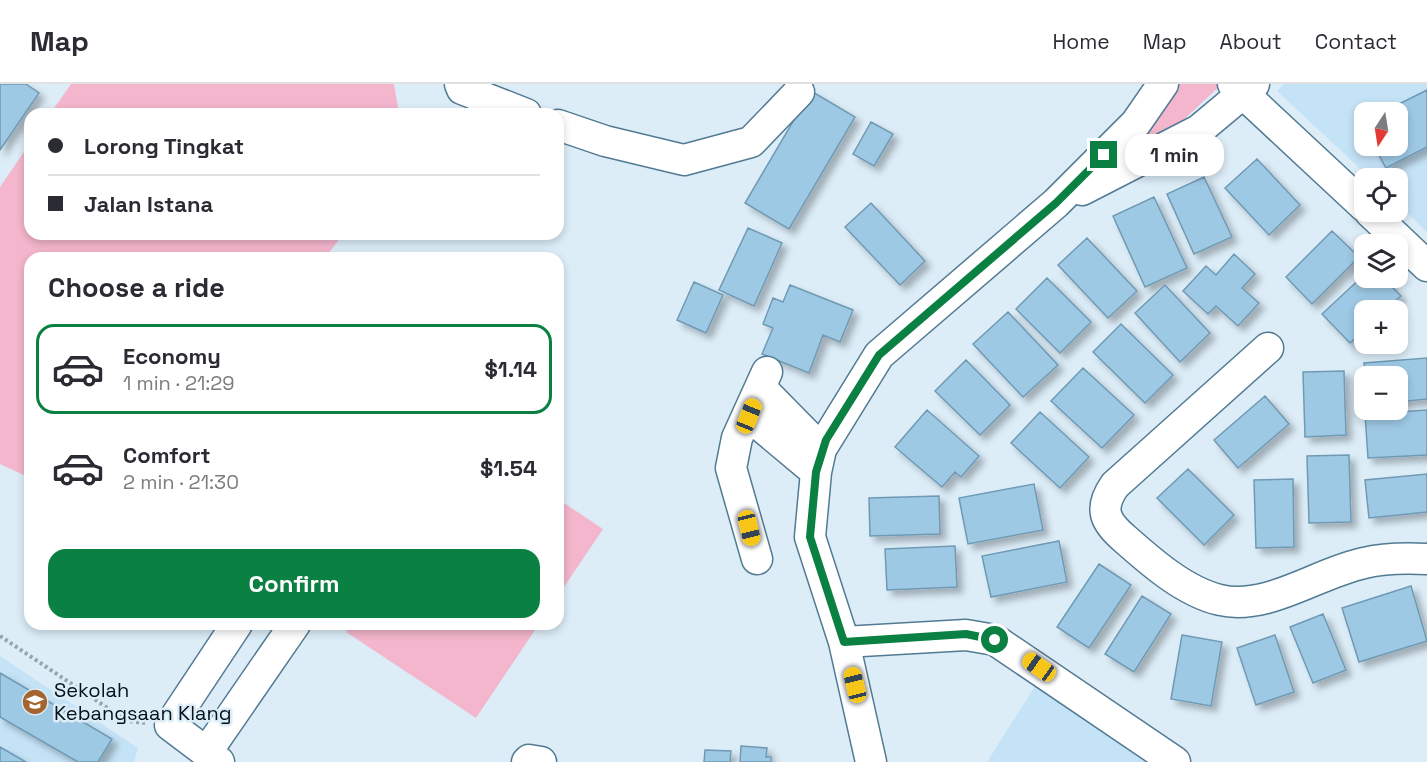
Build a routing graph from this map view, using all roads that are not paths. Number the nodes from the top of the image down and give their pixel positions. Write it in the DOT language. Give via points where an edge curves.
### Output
graph roads {
  1 [pos="459,84"];
  2 [pos="1244,87"];
  3 [pos="1160,90"];
  4 [pos="800,92"];
  5 [pos="510,108"];
  6 [pos="564,127"];
  7 [pos="1199,130"];
  8 [pos="1354,196"];
  9 [pos="1056,203"];
  10 [pos="1381,222"];
  11 [pos="1427,266"];
  12 [pos="1268,348"];
  13 [pos="749,416"];
  14 [pos="819,460"];
  15 [pos="757,559"];
  16 [pos="1427,560"];
  17 [pos="233,630"];
  18 [pos="291,630"];
  19 [pos="844,642"];
  20 [pos="212,757"];
  21 [pos="527,762"];
  22 [pos="541,762"];
  23 [pos="871,762"];
  24 [pos="1175,762"];
  1 -- 5 [label="street" via="462,90"];
  2 -- 7 [label="street"];
  2 -- 8 [label="street"];
  3 -- 7 [label="street" via="1162,117 1169,125"];
  3 -- 9 [label="street" via="1136,123"];
  4 -- 6 [label="street" via="751,142 684,160"];
  7 -- 9 [label="street"];
  9 -- 14 [label="street" via="879,355"];
  10 -- 11 [label="street"];
  12 -- 16 [label="street" via="1115,485 1106,503 1110,526 1147,559 1194,590 1219,600 1244,603 1363,563 1402,558"];
  13 -- 14 [label="street"];
  13 -- 14 [label="street" via="764,380"];
  13 -- 15 [label="street" via="737,438 730,468"];
  14 -- 19 [label="street" via="810,537"];
  17 -- 20 [label="street" via="170,725"];
  18 -- 20 [label="street"];
  19 -- 23 [label="street"];
  19 -- 24 [label="street" via="966,634 995,640"];
  21 -- 22 [label="street"];
}
